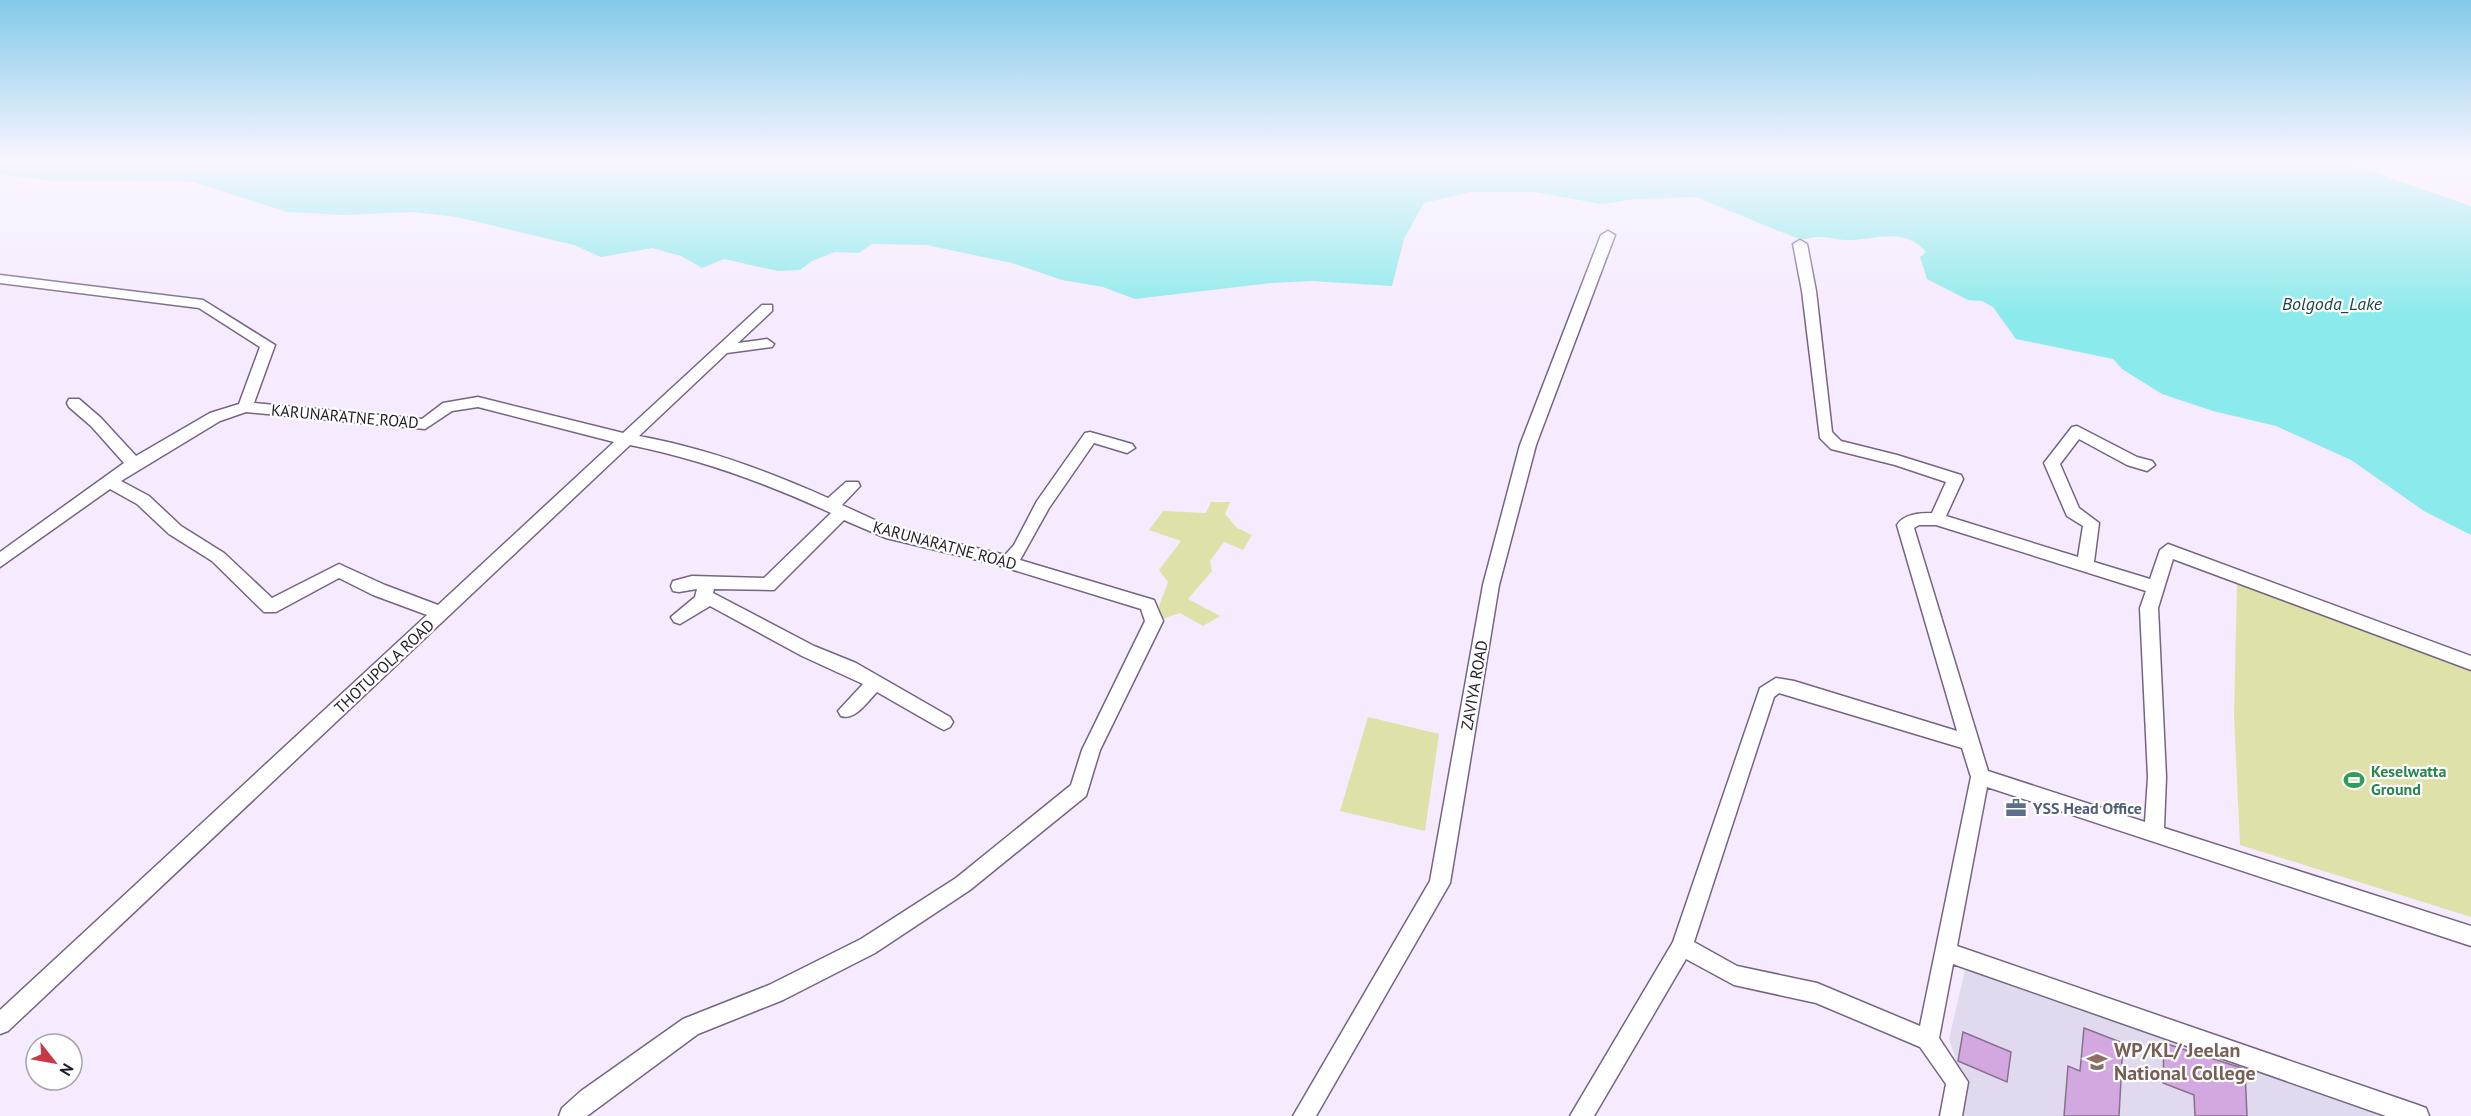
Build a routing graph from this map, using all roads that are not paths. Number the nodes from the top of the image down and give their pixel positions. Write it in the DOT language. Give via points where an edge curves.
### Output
graph roads {
  1 [pos="1608,235"];
  2 [pos="1800,244"];
  3 [pos="0,279"];
  4 [pos="767,308"];
  5 [pos="767,344"];
  6 [pos="724,349"];
  7 [pos="74,403"];
  8 [pos="245,407"];
  9 [pos="628,438"];
  10 [pos="1127,448"];
  11 [pos="135,465"];
  12 [pos="2146,465"];
  13 [pos="110,482"];
  14 [pos="852,486"];
  15 [pos="836,510"];
  16 [pos="1936,519"];
  17 [pos="0,561"];
  18 [pos="1009,562"];
  19 [pos="2085,565"];
  20 [pos="707,582"];
  21 [pos="679,586"];
  22 [pos="2155,587"];
  23 [pos="703,600"];
  24 [pos="441,613"];
  25 [pos="680,617"];
  26 [pos="2471,663"];
  27 [pos="875,682"];
  28 [pos="847,711"];
  29 [pos="944,722"];
  30 [pos="1970,743"];
  31 [pos="1980,777"];
  32 [pos="2154,835"];
  33 [pos="2471,936"];
  34 [pos="1682,946"];
  35 [pos="1947,952"];
  36 [pos="0,1024"];
  37 [pos="1928,1040"];
  38 [pos="570,1116"];
  39 [pos="1304,1116"];
  40 [pos="1581,1116"];
  41 [pos="1951,1116"];
  42 [pos="2418,1116"];
  1 -- 39 [label="street, ZAVIYA ROAD" via="1528,445 1491,585 1440,883"];
  2 -- 16 [label="street" via="1825,434 1836,446 1898,460 1955,479"];
  3 -- 8 [label="street" via="203,304 268,345"];
  4 -- 6 [label="street, THOTUPOLA ROAD"];
  5 -- 6 [label="street"];
  6 -- 9 [label="street, THOTUPOLA ROAD"];
  7 -- 11 [label="street"];
  8 -- 9 [label="street, KARUNARATNE ROAD" via="425,424 448,407 478,402"];
  8 -- 11 [label="street, KARUNARATNE ROAD" via="215,417"];
  9 -- 15 [label="street, KARUNARATNE ROAD" via="679,449 778,482"];
  9 -- 24 [label="street, THOTUPOLA ROAD"];
  10 -- 18 [label="street" via="1090,437"];
  11 -- 13 [label="street, KARUNARATNE ROAD"];
  12 -- 19 [label="street" via="2076,430 2052,463 2073,512 2091,524"];
  13 -- 17 [label="street, KARUNARATNE ROAD"];
  13 -- 24 [label="street" via="143,500 175,530 218,557 270,607 339,570"];
  14 -- 15 [label="street"];
  15 -- 18 [label="street, KARUNARATNE ROAD" via="886,532"];
  15 -- 20 [label="street" via="768,585"];
  16 -- 19 [label="street"];
  16 -- 30 [label="street" via="1917,519 1905,525"];
  18 -- 38 [label="street, KARUNARATNE ROAD" via="1148,605 1154,621 1091,750 1079,790 963,884 868,946 776,993 691,1026"];
  19 -- 22 [label="street"];
  20 -- 21 [label="street"];
  20 -- 23 [label="street"];
  22 -- 26 [label="street" via="2168,550"];
  22 -- 32 [label="street" via="2149,608 2157,777"];
  23 -- 25 [label="street"];
  23 -- 27 [label="street" via="712,599"];
  24 -- 36 [label="street, THOTUPOLA ROAD"];
  27 -- 28 [label="street"];
  27 -- 29 [label="street"];
  30 -- 31 [label="street"];
  30 -- 34 [label="street" via="1776,685 1766,693"];
  31 -- 32 [label="street"];
  31 -- 35 [label="street"];
  32 -- 33 [label="street"];
  34 -- 37 [label="street" via="1734,975 1817,993"];
  34 -- 40 [label="street"];
  35 -- 37 [label="street"];
  35 -- 42 [label="street"];
  37 -- 41 [label="street" via="1957,1082"];
}
